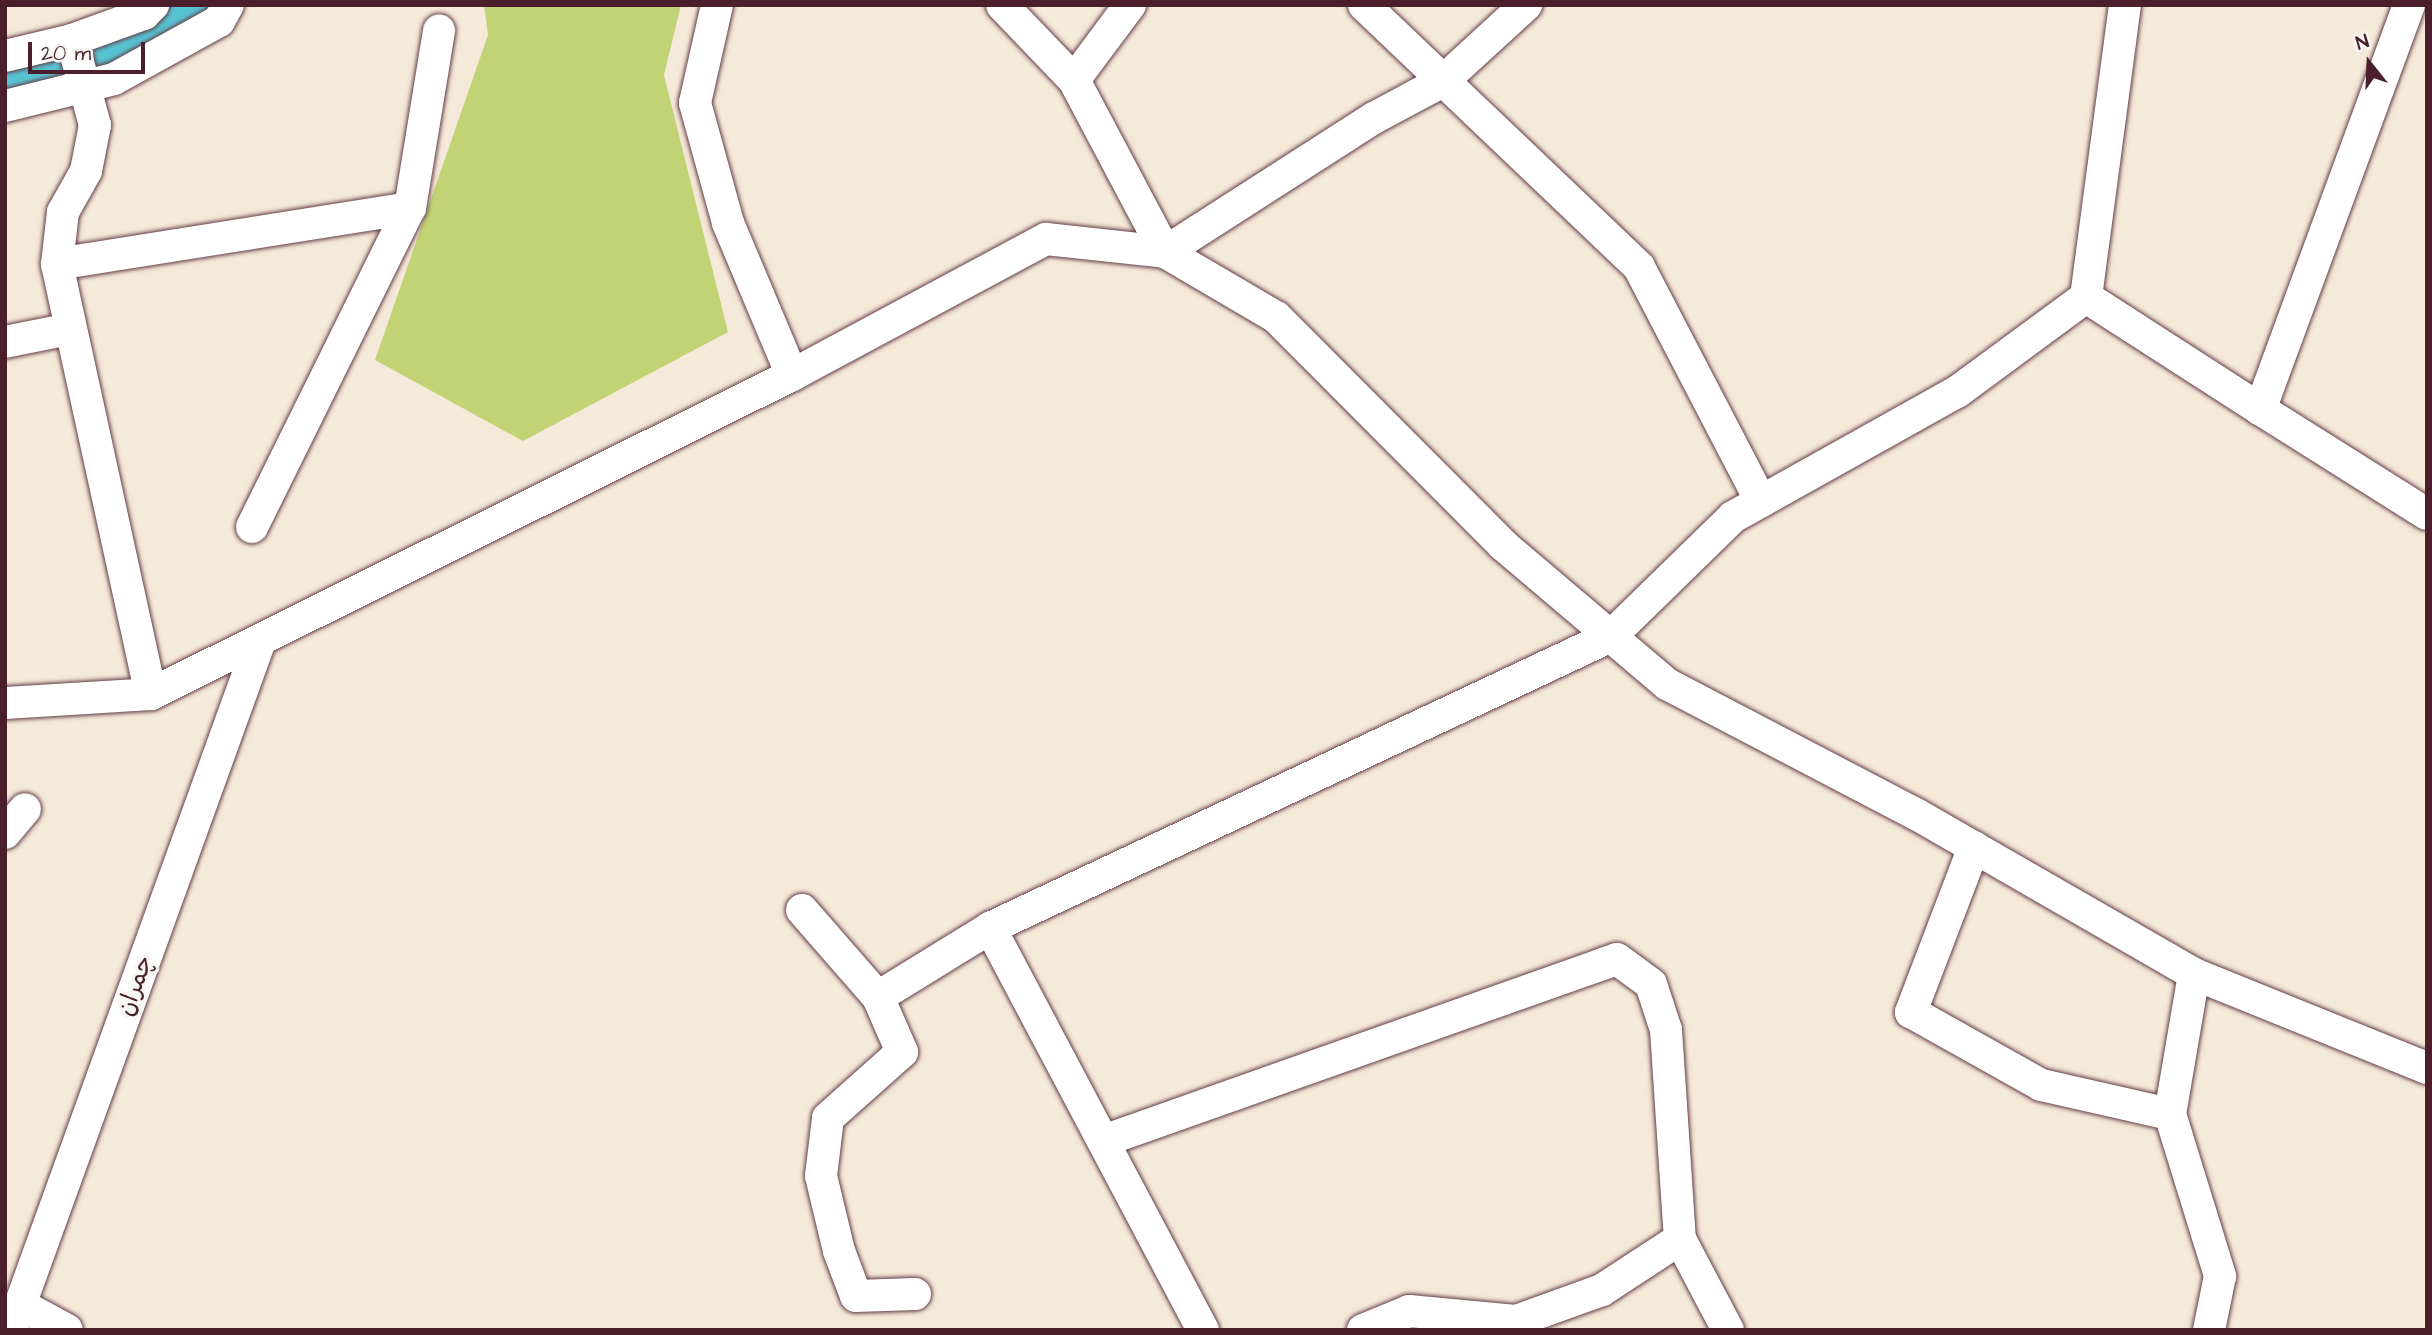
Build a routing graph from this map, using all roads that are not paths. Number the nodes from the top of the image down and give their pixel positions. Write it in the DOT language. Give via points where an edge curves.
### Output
graph roads {
  1 [pos="153,5"];
  2 [pos="228,5"];
  3 [pos="717,5"];
  4 [pos="1002,5"];
  5 [pos="1130,5"];
  6 [pos="1364,5"];
  7 [pos="1526,5"];
  8 [pos="2125,5"];
  9 [pos="2409,5"];
  10 [pos="439,30"];
  11 [pos="72,41"];
  12 [pos="5,56"];
  13 [pos="1074,80"];
  14 [pos="1443,81"];
  15 [pos="83,83"];
  16 [pos="5,106"];
  17 [pos="410,208"];
  18 [pos="1165,253"];
  19 [pos="57,264"];
  20 [pos="2086,297"];
  21 [pos="70,329"];
  22 [pos="5,342"];
  23 [pos="792,375"];
  24 [pos="2260,409"];
  25 [pos="1761,501"];
  26 [pos="2427,514"];
  27 [pos="252,527"];
  28 [pos="1611,636"];
  29 [pos="260,641"];
  30 [pos="151,694"];
  31 [pos="5,703"];
  32 [pos="25,809"];
  33 [pos="5,833"];
  34 [pos="1974,847"];
  35 [pos="802,910"];
  36 [pos="990,928"];
  37 [pos="2194,974"];
  38 [pos="878,997"];
  39 [pos="2427,1069"];
  40 [pos="2170,1114"];
  41 [pos="1103,1142"];
  42 [pos="1680,1239"];
  43 [pos="915,1294"];
  44 [pos="16,1318"];
  45 [pos="67,1330"];
  46 [pos="1203,1330"];
  47 [pos="1363,1330"];
  48 [pos="1728,1330"];
  49 [pos="2209,1330"];
  1 -- 11 [label="street" via="144,14"];
  2 -- 15 [label="street" via="219,21 114,79"];
  3 -- 23 [label="street" via="695,103 728,223"];
  4 -- 13 [label="street"];
  5 -- 13 [label="street"];
  6 -- 14 [label="street"];
  7 -- 14 [label="street"];
  8 -- 20 [label="street"];
  9 -- 24 [label="street"];
  10 -- 17 [label="street"];
  11 -- 12 [label="street"];
  11 -- 15 [label="street"];
  13 -- 18 [label="street"];
  14 -- 18 [label="street" via="1374,118"];
  14 -- 25 [label="street" via="1639,267"];
  15 -- 16 [label="street"];
  15 -- 19 [label="street" via="95,125 86,171 63,212"];
  17 -- 19 [label="street"];
  17 -- 27 [label="street"];
  18 -- 23 [label="street" via="1046,239"];
  18 -- 28 [label="street" via="1276,317 1503,545"];
  19 -- 21 [label="street"];
  20 -- 24 [label="street"];
  20 -- 25 [label="street" via="1957,391"];
  21 -- 22 [label="street"];
  21 -- 30 [label="street"];
  23 -- 29 [label="street"];
  24 -- 26 [label="street"];
  25 -- 28 [label="street" via="1733,517"];
  28 -- 34 [label="street" via="1667,684"];
  28 -- 36 [label="street"];
  29 -- 30 [label="street"];
  29 -- 44 [label="street, چمران"];
  30 -- 31 [label="street"];
  32 -- 33 [label="street"];
  34 -- 37 [label="street"];
  34 -- 40 [label="street" via="1910,1012 2041,1085"];
  35 -- 38 [label="street"];
  36 -- 38 [label="street"];
  36 -- 41 [label="street"];
  37 -- 39 [label="street"];
  37 -- 40 [label="street"];
  38 -- 43 [label="street" via="902,1052 828,1118 821,1176 839,1251 856,1296"];
  40 -- 49 [label="street" via="2220,1276"];
  41 -- 42 [label="street" via="1616,960 1651,984 1666,1030"];
  41 -- 46 [label="street"];
  42 -- 47 [label="street" via="1602,1290 1516,1321 1409,1311"];
  42 -- 48 [label="street"];
  44 -- 45 [label="street"];
}
